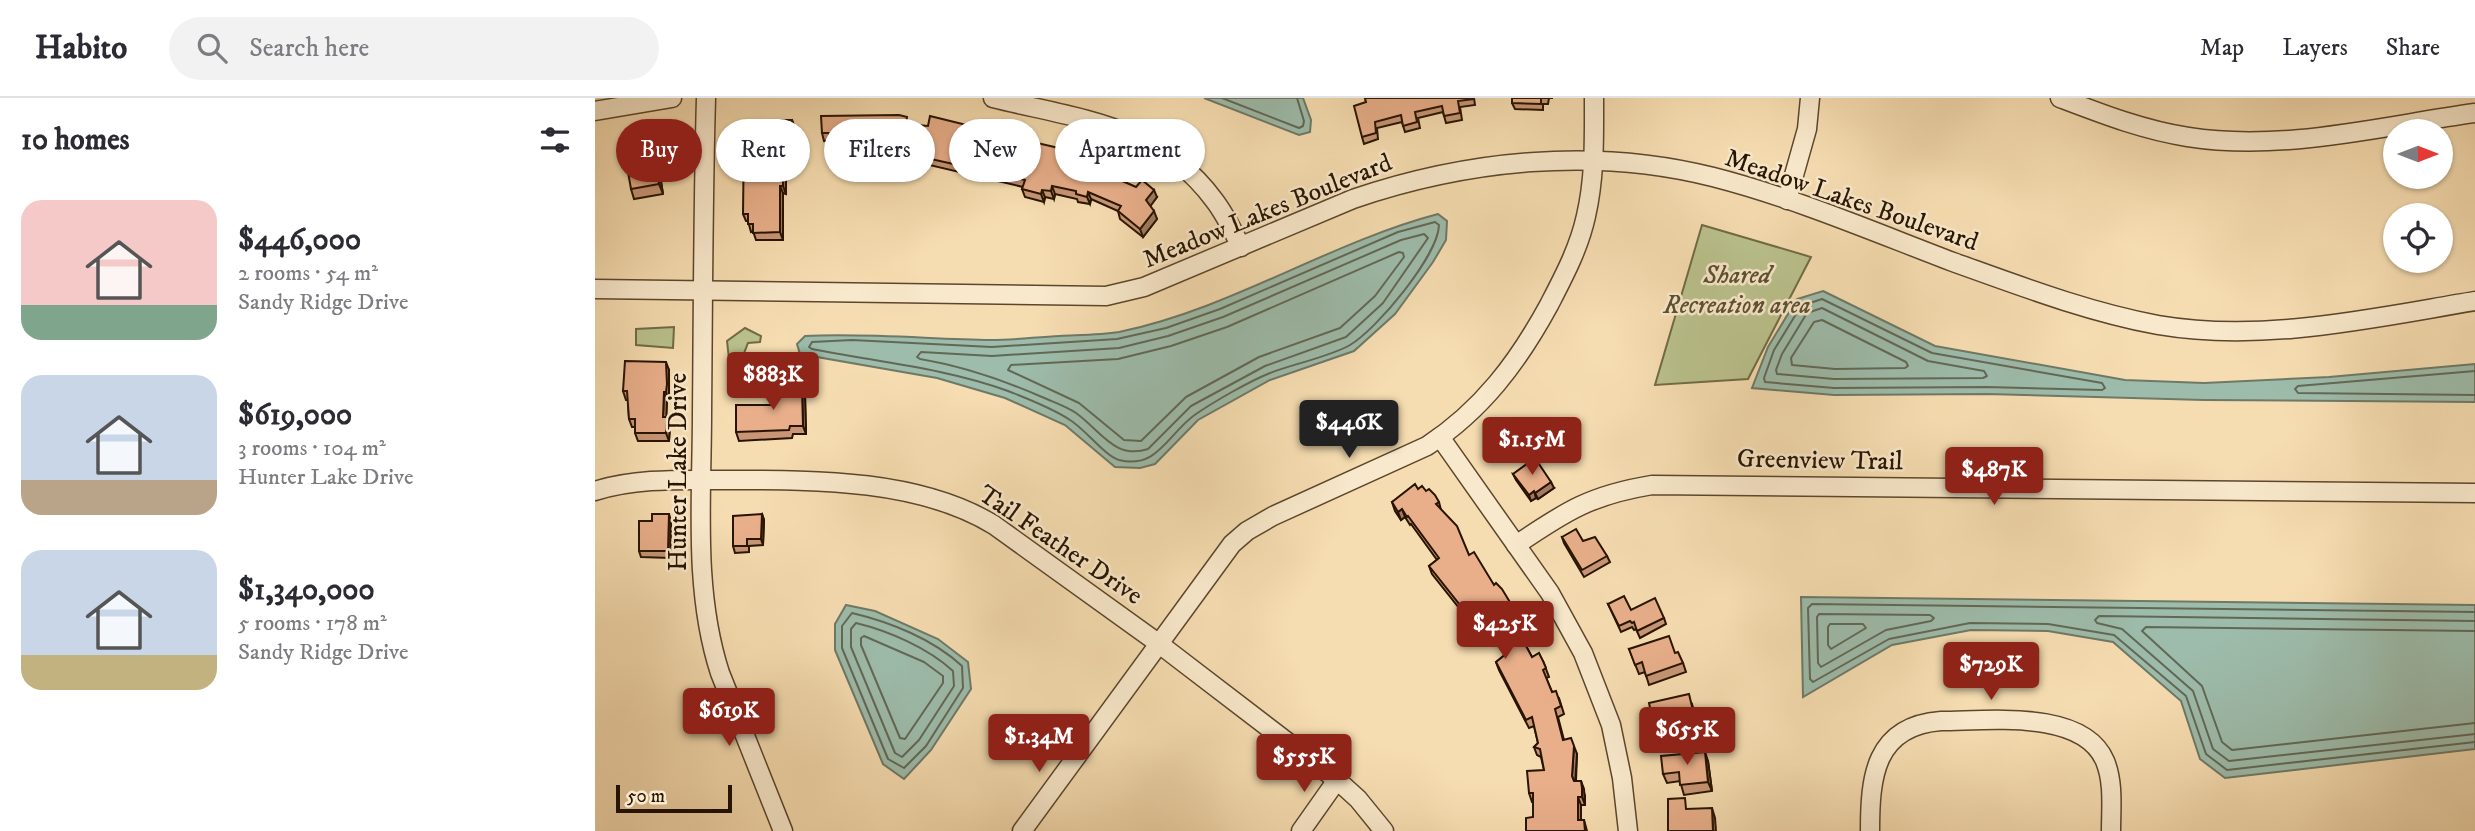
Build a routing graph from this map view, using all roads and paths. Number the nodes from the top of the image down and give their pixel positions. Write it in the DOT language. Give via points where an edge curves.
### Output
graph roads {
  1 [pos="672,98"];
  2 [pos="706,98"];
  3 [pos="993,98"];
  4 [pos="1594,98"];
  5 [pos="1810,98"];
  6 [pos="2060,98"];
  7 [pos="595,111"];
  8 [pos="2475,113"];
  9 [pos="1593,162"];
  10 [pos="1787,200"];
  11 [pos="1241,247"];
  12 [pos="595,289"];
  13 [pos="703,291"];
  14 [pos="2475,301"];
  15 [pos="1440,437"];
  16 [pos="702,480"];
  17 [pos="595,491"];
  18 [pos="2475,493"];
  19 [pos="1516,545"];
  20 [pos="1159,643"];
  21 [pos="1337,780"];
  22 [pos="783,831"];
  23 [pos="1022,831"];
  24 [pos="1301,831"];
  25 [pos="1384,831"];
  26 [pos="1628,831"];
  27 [pos="1870,831"];
  28 [pos="2111,831"];
  1 -- 7 [label="street"];
  2 -- 13 [label="street, Hunter Lake Drive"];
  3 -- 11 [label="street" via="1110,125 1146,141 1178,162 1203,187"];
  4 -- 9 [label="street"];
  5 -- 10 [label="street" via="1807,129"];
  6 -- 8 [label="street" via="2140,126 2231,141 2279,141"];
  9 -- 10 [label="street, Meadow Lakes Boulevard" via="1711,177"];
  9 -- 11 [label="street, Meadow Lakes Boulevard" via="1515,163 1413,181 1353,199"];
  9 -- 15 [label="street" via="1577,249 1544,314 1502,380"];
  10 -- 14 [label="street, Meadow Lakes Boulevard" via="2066,302 2159,325 2220,330 2294,327"];
  11 -- 13 [label="street, Meadow Lakes Boulevard" via="1144,287 1106,296"];
  12 -- 13 [label="street, Meadow Lakes Boulevard"];
  13 -- 16 [label="street, Hunter Lake Drive"];
  15 -- 19 [label="street"];
  15 -- 20 [label="street" via="1247,531 1232,544"];
  16 -- 17 [label="street, Tail Feather Drive" via="648,481"];
  16 -- 20 [label="street, Tail Feather Drive" via="812,481 948,502 994,525"];
  16 -- 22 [label="street, Hunter Lake Drive" via="703,583 713,652"];
  18 -- 19 [label="street, Greenview Trail" via="1652,485 1584,503"];
  19 -- 26 [label="street" via="1562,612 1603,700 1616,747"];
  20 -- 21 [label="street, Tail Feather Drive"];
  20 -- 23 [label="street"];
  21 -- 24 [label="street"];
  21 -- 25 [label="street, Tail Feather Drive"];
  27 -- 28 [label="street" via="1870,792 1883,752 1910,728 1941,721 2049,723 2085,737 2104,757 2109,775"];
}
